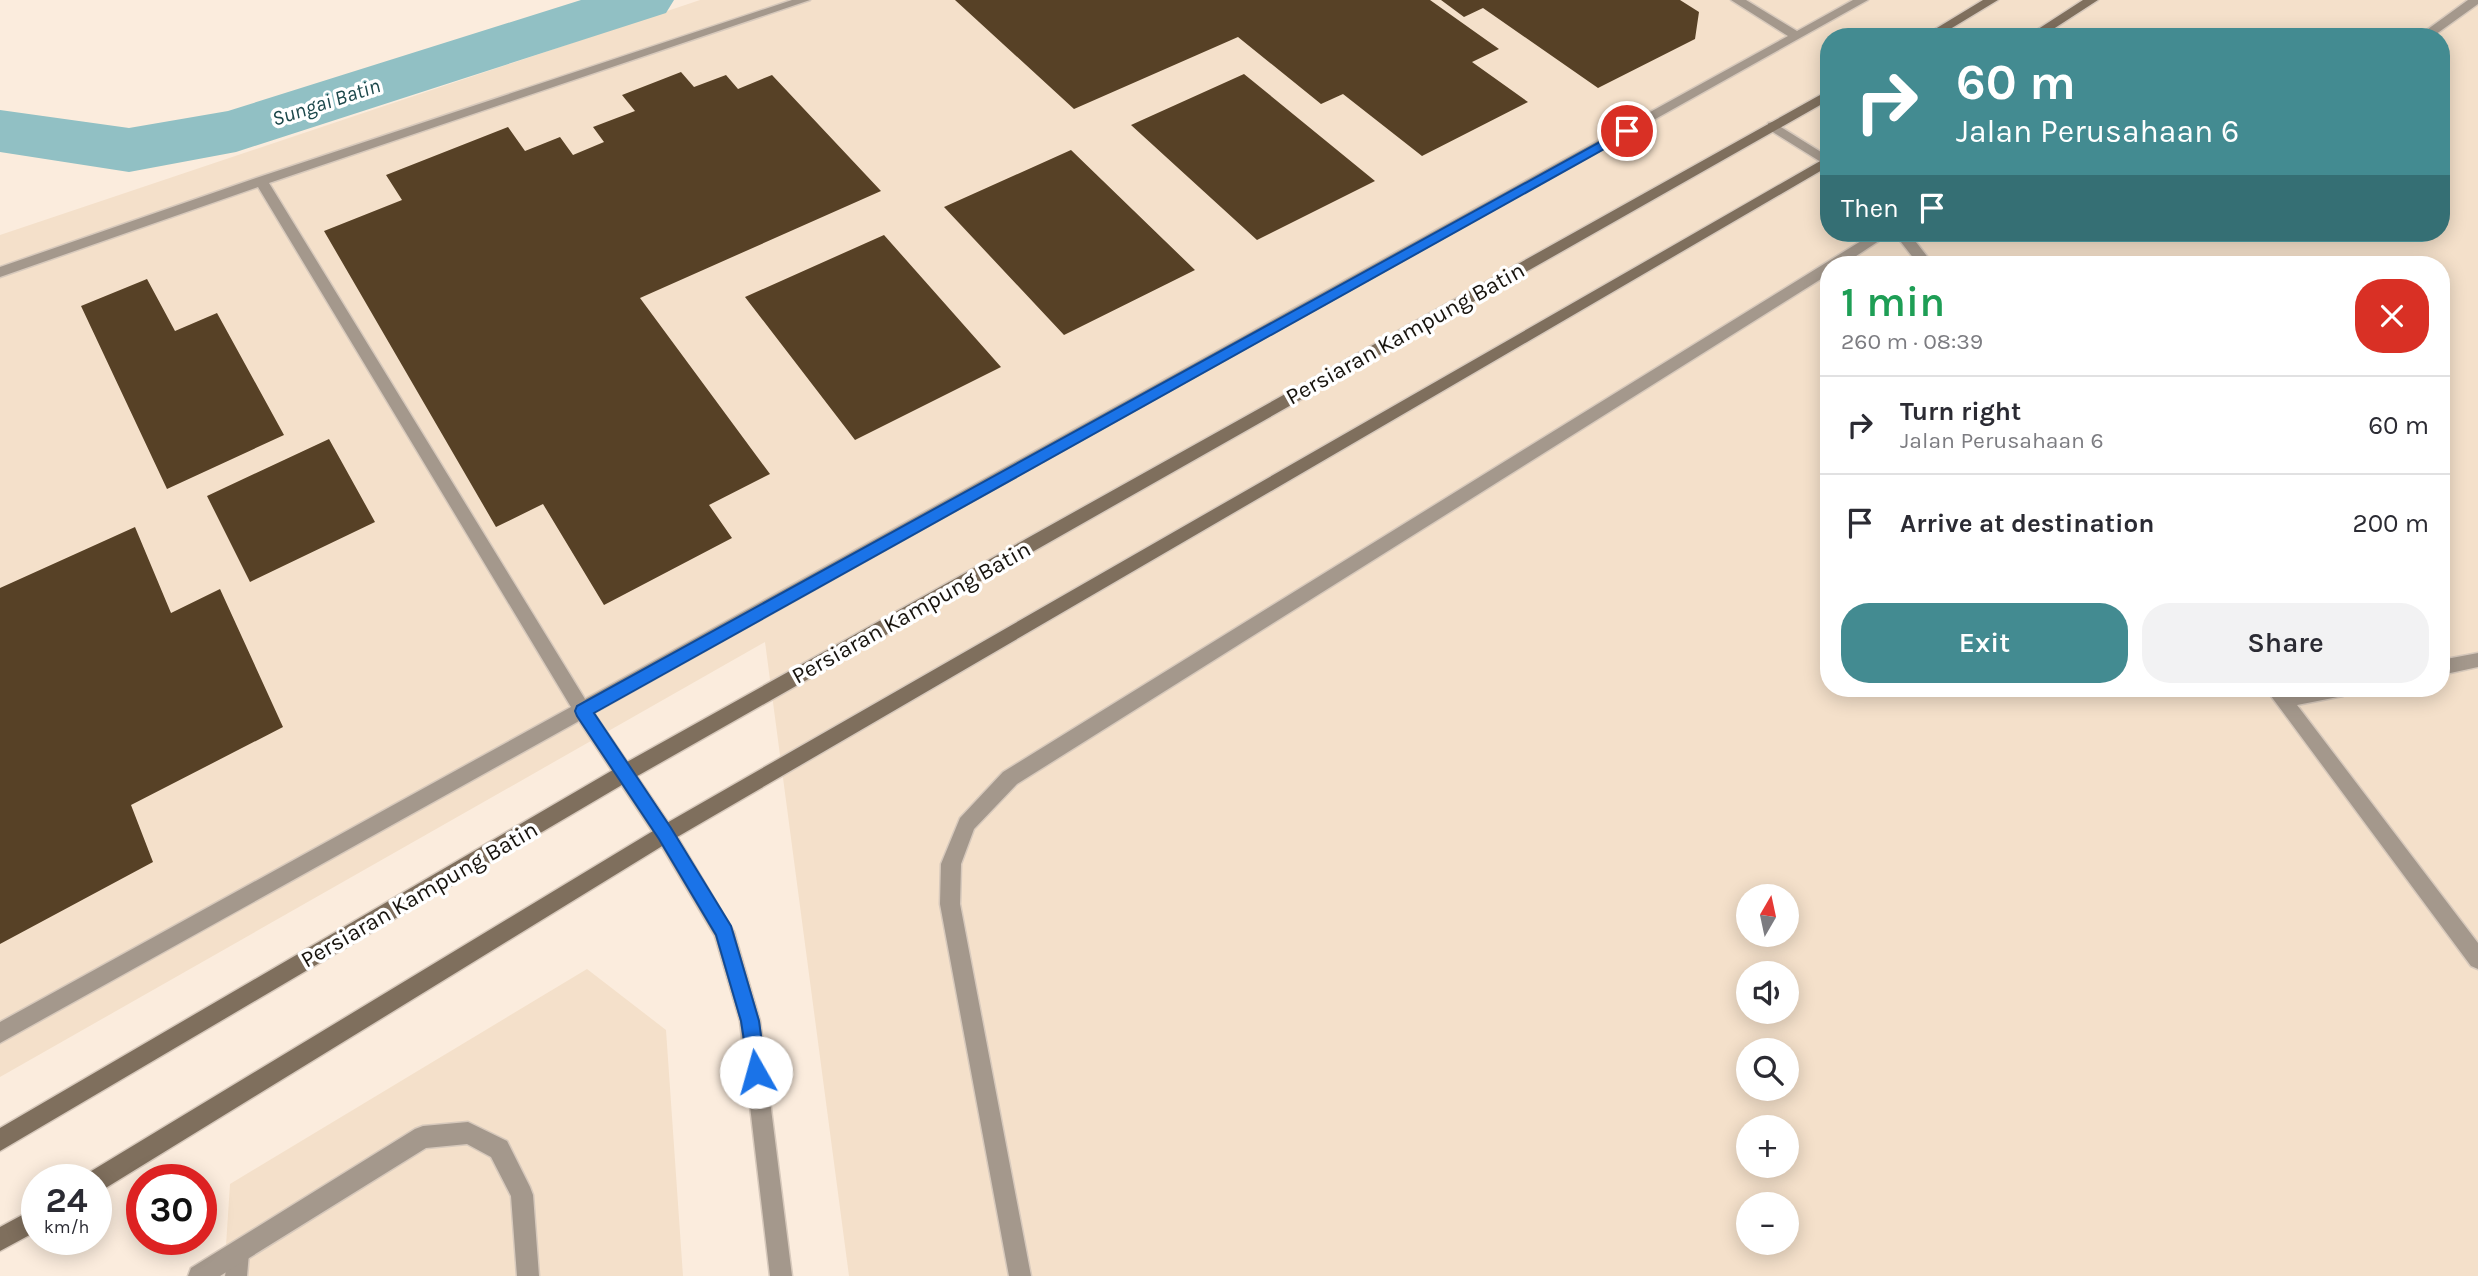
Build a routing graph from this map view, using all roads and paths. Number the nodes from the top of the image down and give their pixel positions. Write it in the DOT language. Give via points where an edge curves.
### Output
graph roads {
  1 [pos="804,0"];
  2 [pos="1737,0"];
  3 [pos="1863,0"];
  4 [pos="1992,0"];
  5 [pos="2092,0"];
  6 [pos="2476,0"];
  7 [pos="1944,28"];
  8 [pos="2047,28"];
  9 [pos="2436,28"];
  10 [pos="1797,36"];
  11 [pos="1820,99"];
  12 [pos="1773,126"];
  13 [pos="1820,157"];
  14 [pos="1820,167"];
  15 [pos="261,181"];
  16 [pos="1869,242"];
  17 [pos="1908,242"];
  18 [pos="1847,256"];
  19 [pos="1920,256"];
  20 [pos="0,272"];
  21 [pos="1820,273"];
  22 [pos="2478,660"];
  23 [pos="2450,666"];
  24 [pos="2281,697"];
  25 [pos="583,711"];
  26 [pos="625,773"];
  27 [pos="665,834"];
  28 [pos="2478,959"];
  29 [pos="0,1033"];
  30 [pos="0,1140"];
  31 [pos="112,1171"];
  32 [pos="21,1228"];
  33 [pos="0,1240"];
  34 [pos="237,1265"];
  35 [pos="199,1276"];
  36 [pos="528,1276"];
  37 [pos="781,1276"];
  38 [pos="1020,1276"];
  1 -- 15 [label="street"];
  2 -- 10 [label="street"];
  3 -- 10 [label="street"];
  4 -- 7 [label="street"];
  5 -- 8 [label="street"];
  6 -- 9 [label="street"];
  10 -- 25 [label="street"];
  11 -- 12 [label="street, Persiaran Kampung Batin"];
  12 -- 13 [label="street"];
  12 -- 26 [label="street, Persiaran Kampung Batin"];
  14 -- 27 [label="street"];
  15 -- 20 [label="street"];
  15 -- 25 [label="street"];
  16 -- 18 [label="street"];
  17 -- 19 [label="street"];
  21 -- 38 [label="street" via="1010,778 967,824 951,864 950,904"];
  22 -- 23 [label="street"];
  24 -- 28 [label="street"];
  25 -- 26 [label="street"];
  25 -- 29 [label="street"];
  26 -- 27 [label="street"];
  26 -- 30 [label="street, Persiaran Kampung Batin"];
  27 -- 31 [label="street"];
  27 -- 37 [label="street" via="724,932 750,1021"];
  32 -- 33 [label="street"];
  34 -- 35 [label="street"];
  34 -- 36 [label="street" via="423,1137 468,1133 499,1149 522,1195"];
}
